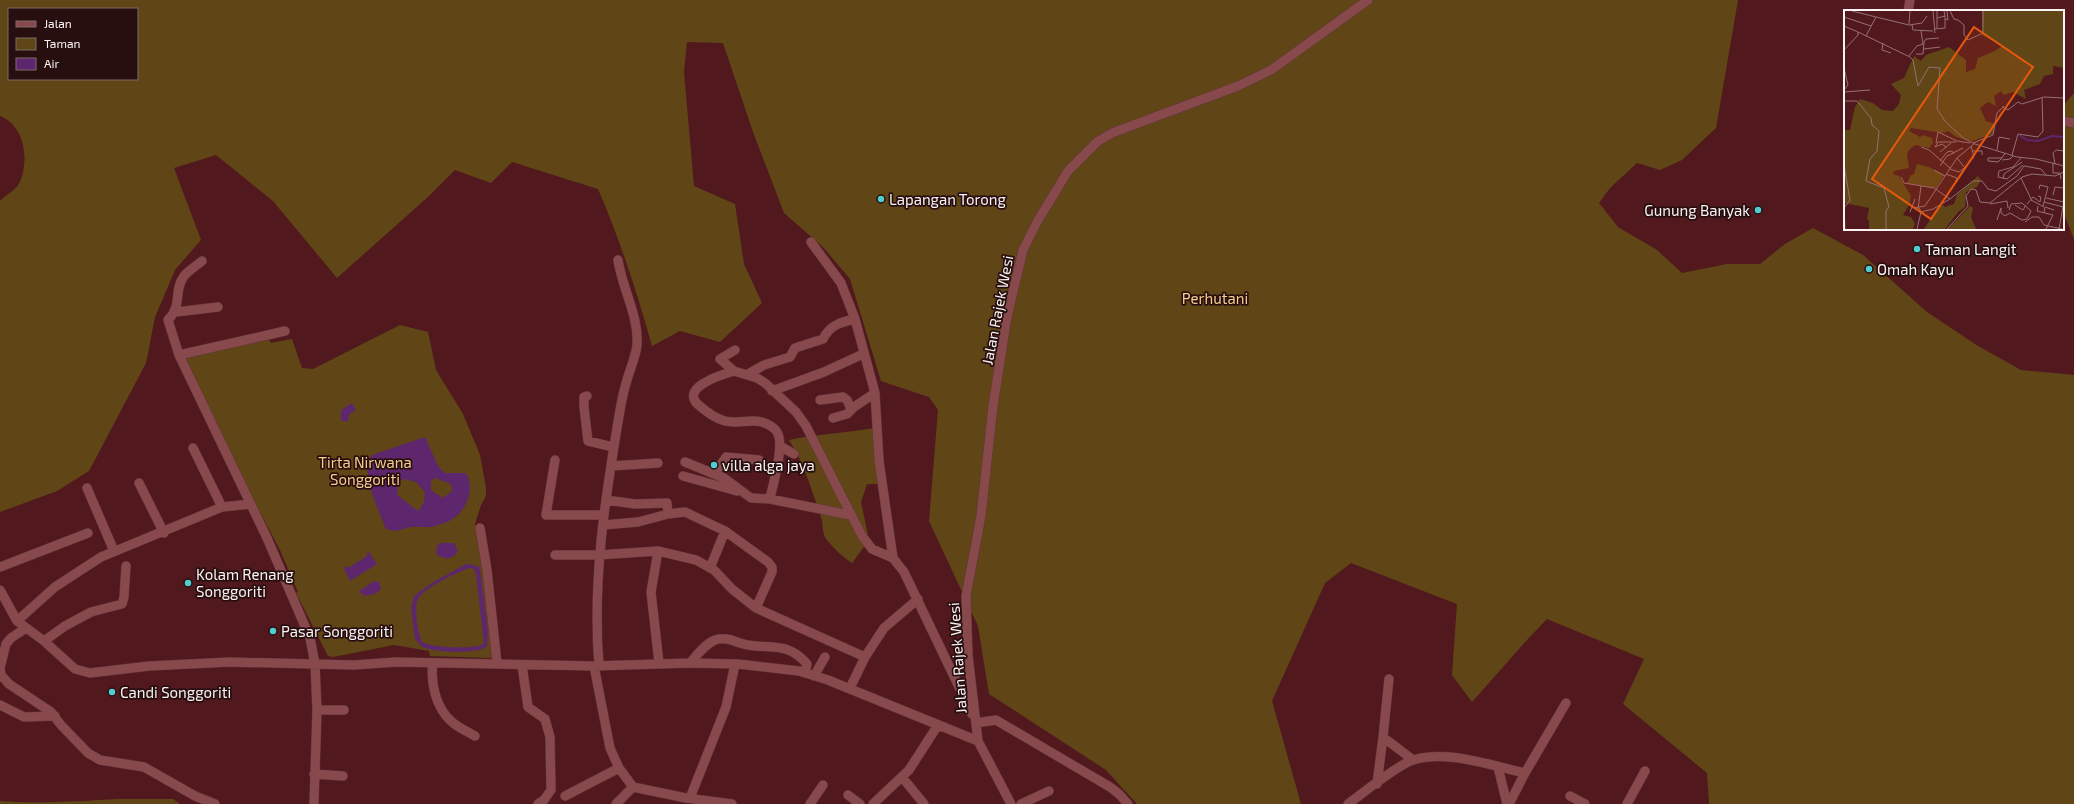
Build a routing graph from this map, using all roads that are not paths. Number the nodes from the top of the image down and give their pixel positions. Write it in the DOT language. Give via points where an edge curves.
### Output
graph roads {
  1 [pos="1368,0"];
  2 [pos="1910,0"];
  3 [pos="1908,10"];
  4 [pos="2064,121"];
  5 [pos="2074,123"];
  6 [pos="811,242"];
  7 [pos="618,260"];
  8 [pos="202,261"];
  9 [pos="218,307"];
  10 [pos="176,312"];
  11 [pos="855,319"];
  12 [pos="285,331"];
  13 [pos="735,350"];
  14 [pos="863,354"];
  15 [pos="179,355"];
  16 [pos="734,370"];
  17 [pos="748,374"];
  18 [pos="772,390"];
  19 [pos="875,393"];
  20 [pos="587,396"];
  21 [pos="820,400"];
  22 [pos="851,409"];
  23 [pos="833,418"];
  24 [pos="780,446"];
  25 [pos="613,447"];
  26 [pos="193,448"];
  27 [pos="794,454"];
  28 [pos="555,460"];
  29 [pos="759,460"];
  30 [pos="685,462"];
  31 [pos="658,463"];
  32 [pos="611,466"];
  33 [pos="715,473"];
  34 [pos="683,476"];
  35 [pos="139,483"];
  36 [pos="87,488"];
  37 [pos="742,493"];
  38 [pos="770,499"];
  39 [pos="606,500"];
  40 [pos="251,504"];
  41 [pos="222,507"];
  42 [pos="668,514"];
  43 [pos="604,515"];
  44 [pos="850,515"];
  45 [pos="602,525"];
  46 [pos="480,528"];
  47 [pos="725,531"];
  48 [pos="88,533"];
  49 [pos="164,533"];
  50 [pos="114,551"];
  51 [pos="658,551"];
  52 [pos="555,555"];
  53 [pos="598,555"];
  54 [pos="892,558"];
  55 [pos="126,566"];
  56 [pos="0,567"];
  57 [pos="710,568"];
  58 [pos="0,590"];
  59 [pos="918,599"];
  60 [pos="756,608"];
  61 [pos="17,621"];
  62 [pos="26,628"];
  63 [pos="44,641"];
  64 [pos="825,657"];
  65 [pos="865,657"];
  66 [pos="433,663"];
  67 [pos="497,663"];
  68 [pos="690,663"];
  69 [pos="314,664"];
  70 [pos="659,664"];
  71 [pos="735,664"];
  72 [pos="522,665"];
  73 [pos="596,666"];
  74 [pos="805,673"];
  75 [pos="0,675"];
  76 [pos="814,676"];
  77 [pos="1390,679"];
  78 [pos="850,688"];
  79 [pos="1566,703"];
  80 [pos="0,705"];
  81 [pos="318,710"];
  82 [pos="344,710"];
  83 [pos="54,716"];
  84 [pos="975,721"];
  85 [pos="938,725"];
  86 [pos="475,736"];
  87 [pos="1383,737"];
  88 [pos="978,741"];
  89 [pos="1413,760"];
  90 [pos="1498,767"];
  91 [pos="619,768"];
  92 [pos="1645,771"];
  93 [pos="1525,773"];
  94 [pos="314,774"];
  95 [pos="343,776"];
  96 [pos="902,777"];
  97 [pos="1377,784"];
  98 [pos="823,785"];
  99 [pos="633,787"];
  100 [pos="1048,790"];
  101 [pos="848,795"];
  102 [pos="565,796"];
  103 [pos="1570,796"];
  104 [pos="690,798"];
  105 [pos="1629,802"];
  106 [pos="1008,803"];
  107 [pos="215,804"];
  108 [pos="314,804"];
  109 [pos="538,804"];
  110 [pos="616,804"];
  111 [pos="732,804"];
  112 [pos="810,804"];
  113 [pos="860,804"];
  114 [pos="873,804"];
  115 [pos="924,804"];
  116 [pos="1021,804"];
  117 [pos="1128,804"];
  118 [pos="1348,804"];
  119 [pos="1508,804"];
  120 [pos="1585,804"];
  1 -- 84 [label="street, Jalan Rajek Wesi" via="1271,70 1238,86 1112,133 1096,142 1068,171 1037,222 1023,250 1006,317 980,516 966,596 968,655"];
  2 -- 3 [label="street"];
  4 -- 5 [label="street"];
  6 -- 11 [label="street" via="841,283"];
  7 -- 25 [label="street" via="621,278 630,302 637,346 624,388"];
  8 -- 10 [label="street" via="184,276 179,286"];
  9 -- 10 [label="street"];
  10 -- 15 [label="street" via="168,320"];
  11 -- 14 [label="street"];
  11 -- 17 [label="street" via="833,326 827,330 823,339 795,348 790,357 764,365"];
  12 -- 15 [label="street"];
  13 -- 16 [label="street" via="720,359"];
  14 -- 18 [label="street" via="824,372"];
  14 -- 19 [label="street"];
  15 -- 40 [label="street"];
  16 -- 17 [label="street"];
  16 -- 24 [label="street" via="698,387 693,396 695,402 725,421 761,422 772,426 777,431"];
  17 -- 18 [label="street"];
  18 -- 44 [label="street" via="796,412 806,426"];
  19 -- 22 [label="street"];
  19 -- 54 [label="street" via="879,461"];
  20 -- 25 [label="street" via="584,397 584,407 588,441"];
  21 -- 22 [label="street" via="843,397"];
  22 -- 23 [label="street" via="847,414"];
  24 -- 27 [label="street"];
  24 -- 38 [label="street"];
  25 -- 32 [label="street"];
  26 -- 41 [label="street"];
  28 -- 43 [label="street" via="546,515"];
  29 -- 33 [label="street" via="726,457"];
  30 -- 33 [label="street"];
  31 -- 32 [label="street"];
  32 -- 39 [label="street"];
  33 -- 37 [label="street"];
  34 -- 37 [label="street"];
  35 -- 49 [label="street"];
  36 -- 50 [label="street"];
  37 -- 38 [label="street" via="751,498"];
  38 -- 44 [label="street"];
  39 -- 42 [label="street" via="635,504 667,503"];
  39 -- 43 [label="street"];
  40 -- 41 [label="street"];
  40 -- 69 [label="street" via="310,638"];
  41 -- 49 [label="street"];
  42 -- 45 [label="street" via="638,522"];
  42 -- 47 [label="street" via="685,512"];
  43 -- 45 [label="street"];
  44 -- 54 [label="street" via="872,549"];
  45 -- 53 [label="street"];
  46 -- 67 [label="street"];
  47 -- 57 [label="street"];
  47 -- 60 [label="street" via="772,567"];
  48 -- 56 [label="street"];
  49 -- 50 [label="street"];
  50 -- 61 [label="street" via="55,587"];
  51 -- 53 [label="street"];
  51 -- 57 [label="street" via="696,560"];
  51 -- 70 [label="street" via="651,592"];
  52 -- 53 [label="street"];
  53 -- 73 [label="street"];
  54 -- 59 [label="street" via="904,572"];
  55 -- 63 [label="street" via="122,604 91,612"];
  57 -- 60 [label="street"];
  58 -- 61 [label="street"];
  59 -- 65 [label="street" via="884,628"];
  59 -- 84 [label="street"];
  60 -- 65 [label="street"];
  61 -- 62 [label="street"];
  62 -- 63 [label="street"];
  62 -- 75 [label="street" via="6,644"];
  63 -- 69 [label="street" via="70,666 80,672 90,673 149,666 230,662"];
  64 -- 76 [label="street"];
  65 -- 78 [label="street"];
  66 -- 67 [label="street"];
  66 -- 69 [label="street"];
  66 -- 86 [label="street" via="431,673 435,693 443,710 452,722"];
  67 -- 72 [label="street"];
  68 -- 70 [label="street"];
  68 -- 71 [label="street"];
  68 -- 74 [label="street" via="715,640 730,639 746,645 769,645 795,653 806,664"];
  69 -- 81 [label="street"];
  70 -- 73 [label="street"];
  71 -- 74 [label="street"];
  71 -- 104 [label="street" via="726,708"];
  72 -- 73 [label="street"];
  72 -- 109 [label="street" via="528,707 545,719 550,737 551,790"];
  73 -- 91 [label="street" via="610,748"];
  74 -- 76 [label="street"];
  75 -- 83 [label="street"];
  76 -- 78 [label="street"];
  77 -- 87 [label="street"];
  78 -- 85 [label="street"];
  79 -- 93 [label="street"];
  80 -- 83 [label="street" via="24,717"];
  81 -- 82 [label="street"];
  81 -- 94 [label="street"];
  83 -- 107 [label="street" via="88,753 100,760 144,767"];
  84 -- 88 [label="street, Jalan Rajek Wesi"];
  84 -- 117 [label="street" via="996,720 1110,787"];
  85 -- 88 [label="street"];
  85 -- 96 [label="street"];
  87 -- 89 [label="street"];
  87 -- 97 [label="street"];
  88 -- 106 [label="street"];
  89 -- 90 [label="street" via="1450,757"];
  89 -- 97 [label="street"];
  90 -- 93 [label="street"];
  90 -- 119 [label="street"];
  91 -- 99 [label="street"];
  91 -- 102 [label="street"];
  92 -- 105 [label="street"];
  93 -- 119 [label="street"];
  94 -- 95 [label="street"];
  94 -- 108 [label="street"];
  96 -- 114 [label="street"];
  96 -- 115 [label="street"];
  97 -- 118 [label="street"];
  98 -- 112 [label="street"];
  99 -- 104 [label="street"];
  99 -- 110 [label="street"];
  100 -- 116 [label="street"];
  101 -- 113 [label="street"];
  103 -- 120 [label="street"];
  104 -- 111 [label="street"];
}
